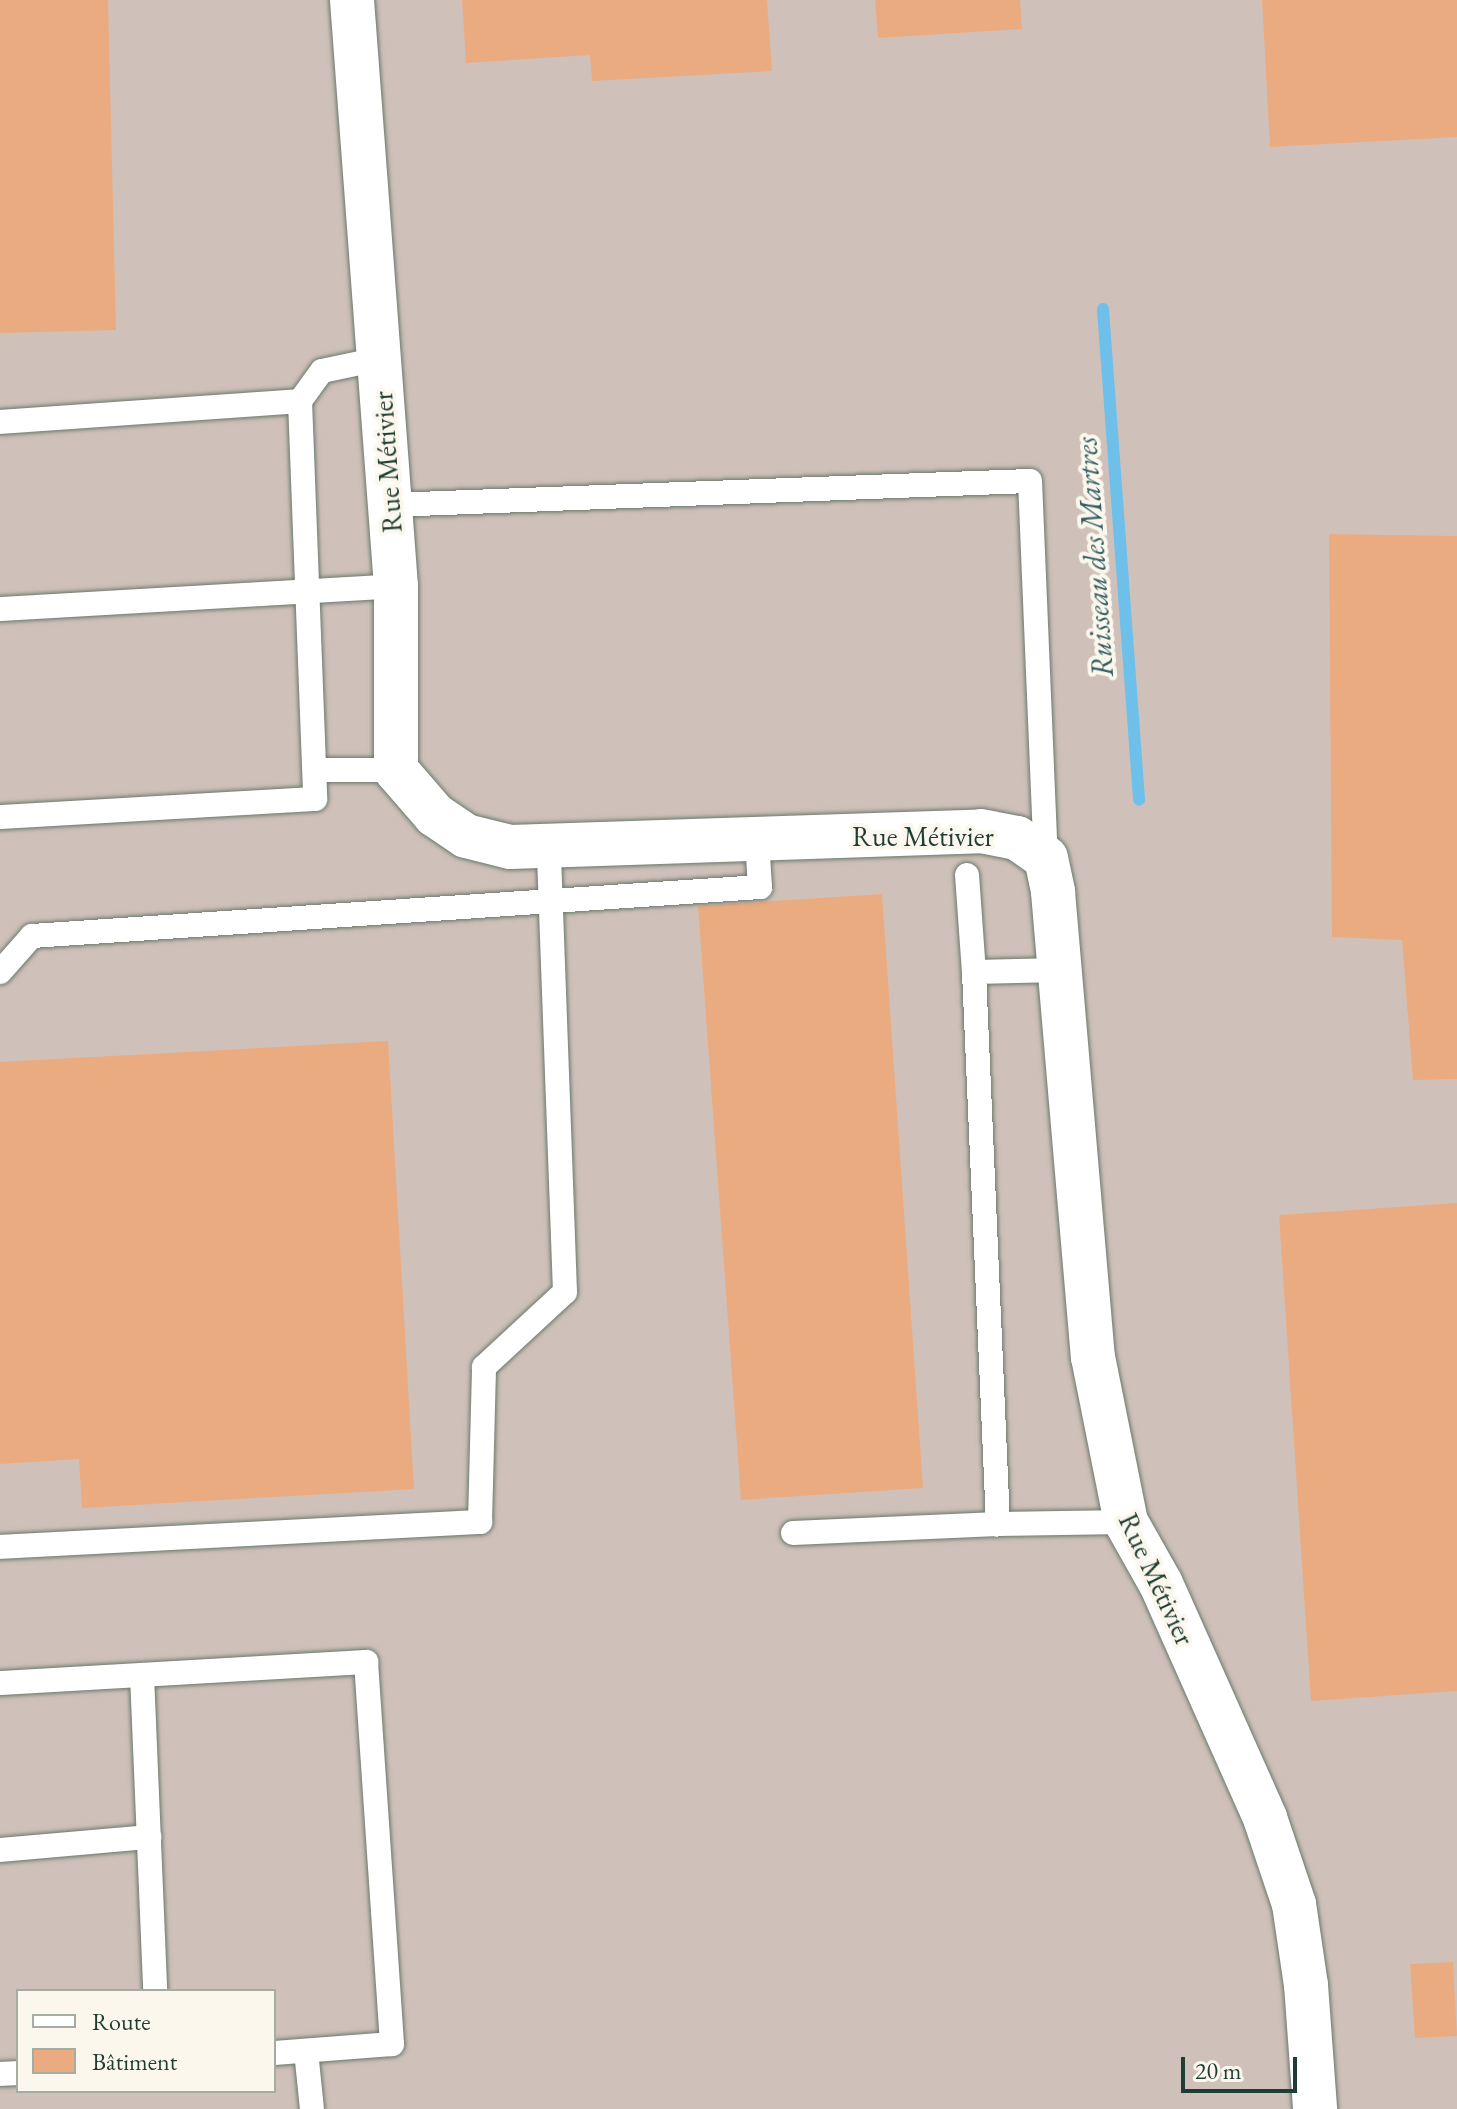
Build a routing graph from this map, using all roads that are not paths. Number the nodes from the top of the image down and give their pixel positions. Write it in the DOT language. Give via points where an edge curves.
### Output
graph roads {
  1 [pos="352,0"];
  2 [pos="379,359"];
  3 [pos="300,401"];
  4 [pos="0,422"];
  5 [pos="390,505"];
  6 [pos="396,586"];
  7 [pos="310,593"];
  8 [pos="0,609"];
  9 [pos="315,770"];
  10 [pos="396,770"];
  11 [pos="0,817"];
  12 [pos="757,839"];
  13 [pos="549,846"];
  14 [pos="1046,858"];
  15 [pos="967,875"];
  16 [pos="551,903"];
  17 [pos="1060,970"];
  18 [pos="0,972"];
  19 [pos="974,972"];
  20 [pos="1126,1522"];
  21 [pos="998,1524"];
  22 [pos="793,1533"];
  23 [pos="0,1547"];
  24 [pos="142,1675"];
  25 [pos="0,1683"];
  26 [pos="149,1837"];
  27 [pos="0,1850"];
  28 [pos="155,1989"];
  29 [pos="306,2051"];
  30 [pos="276,2053"];
  31 [pos="312,2109"];
  32 [pos="1315,2109"];
  1 -- 2 [label="street, Rue Métivier"];
  2 -- 3 [label="lane" via="322,371"];
  2 -- 5 [label="street, Rue Métivier"];
  3 -- 4 [label="lane"];
  3 -- 7 [label="lane"];
  5 -- 6 [label="street, Rue Métivier"];
  5 -- 14 [label="lane" via="1030,481"];
  6 -- 7 [label="lane"];
  6 -- 10 [label="street, Rue Métivier"];
  7 -- 8 [label="lane"];
  7 -- 9 [label="lane"];
  9 -- 10 [label="lane"];
  9 -- 11 [label="lane" via="315,799"];
  10 -- 13 [label="street, Rue Métivier" via="435,815 466,836 510,847"];
  12 -- 13 [label="street, Rue Métivier"];
  12 -- 14 [label="street, Rue Métivier" via="981,831 1017,838"];
  12 -- 16 [label="lane" via="760,887"];
  13 -- 16 [label="lane"];
  14 -- 17 [label="street, Rue Métivier"];
  15 -- 19 [label="lane"];
  16 -- 18 [label="lane" via="32,936"];
  16 -- 23 [label="lane" via="565,1292 484,1367 480,1522"];
  17 -- 19 [label="lane"];
  17 -- 20 [label="street, Rue Métivier" via="1093,1357"];
  19 -- 21 [label="lane"];
  20 -- 21 [label="lane"];
  20 -- 32 [label="street, Rue Métivier" via="1161,1584 1265,1818 1294,1904"];
  21 -- 22 [label="lane"];
  24 -- 25 [label="lane"];
  24 -- 26 [label="lane"];
  24 -- 29 [label="lane" via="366,1662 392,2044"];
  26 -- 27 [label="lane"];
  26 -- 28 [label="lane"];
  29 -- 30 [label="lane"];
  29 -- 31 [label="lane"];
}
